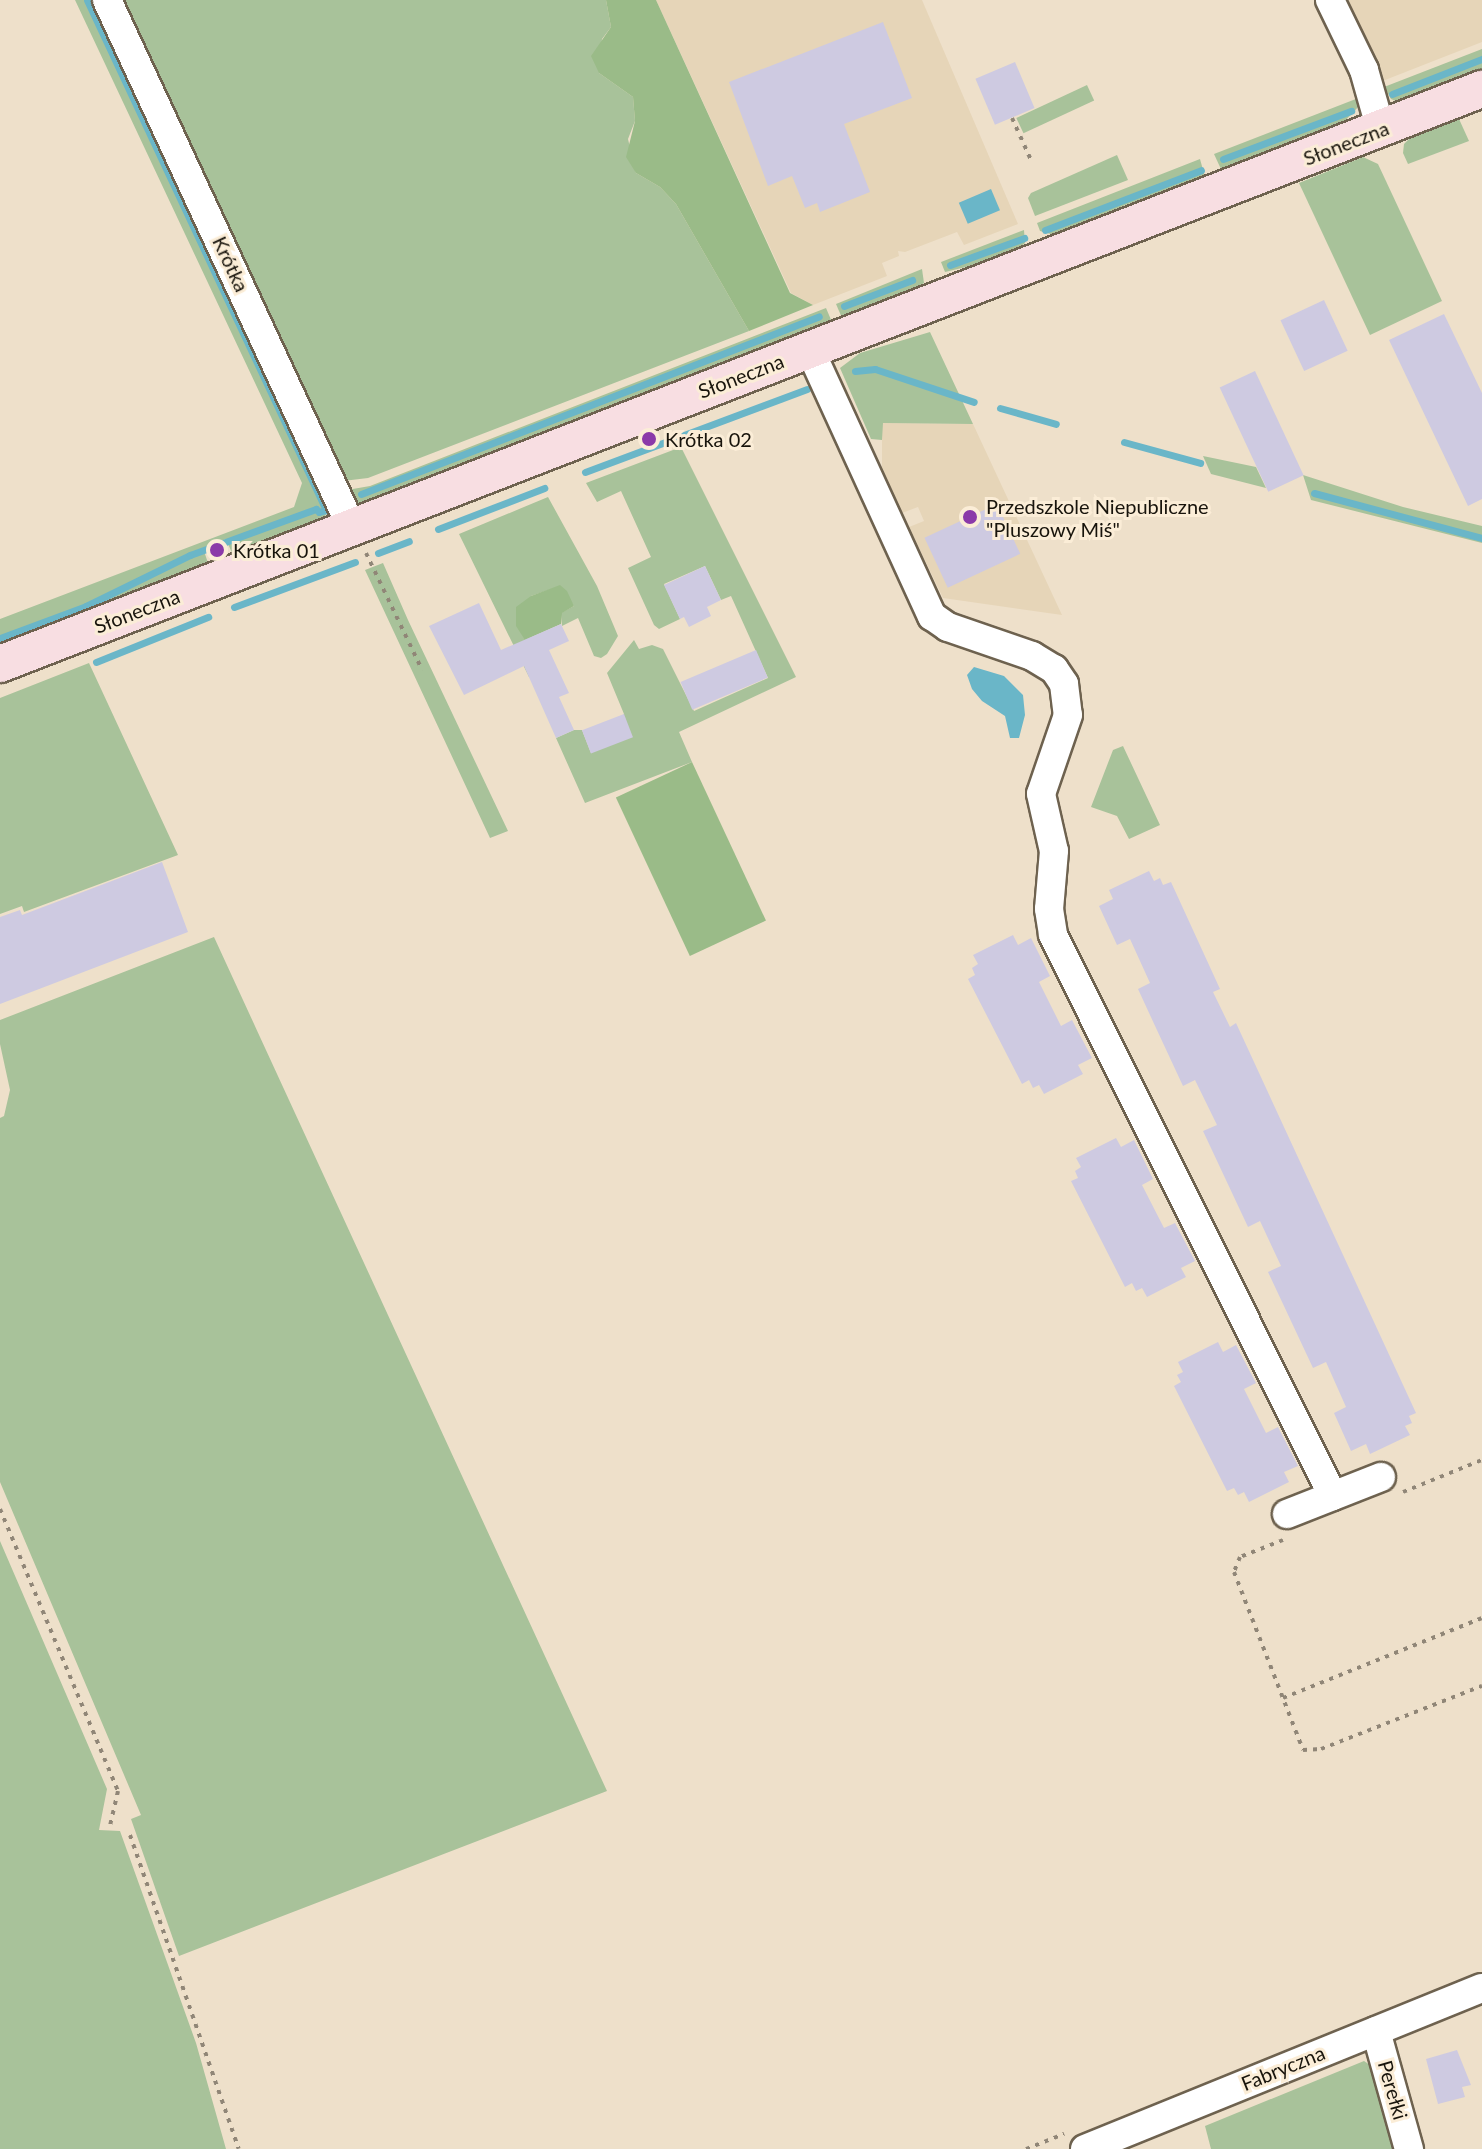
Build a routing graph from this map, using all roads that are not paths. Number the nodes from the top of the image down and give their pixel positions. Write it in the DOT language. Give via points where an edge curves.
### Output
graph roads {
  1 [pos="107,0"];
  2 [pos="1330,0"];
  3 [pos="1482,89"];
  4 [pos="1381,130"];
  5 [pos="810,350"];
  6 [pos="357,536"];
  7 [pos="0,664"];
  8 [pos="1381,1477"];
  9 [pos="1333,1496"];
  10 [pos="1287,1514"];
  11 [pos="1482,1988"];
  12 [pos="1376,2031"];
  13 [pos="1085,2149"];
  14 [pos="1409,2149"];
  1 -- 6 [label="street, Krótka"];
  2 -- 4 [label="street" via="1367,78"];
  3 -- 4 [label="main road, Słoneczna"];
  4 -- 5 [label="main road, Słoneczna"];
  5 -- 6 [label="main road, Słoneczna"];
  5 -- 9 [label="street" via="932,616 948,627 1032,656 1054,669 1064,684 1068,715 1041,794 1054,851 1049,909 1053,935"];
  6 -- 7 [label="main road, Słoneczna"];
  8 -- 9 [label="street"];
  9 -- 10 [label="street"];
  11 -- 12 [label="street, Fabryczna"];
  12 -- 13 [label="street, Fabryczna"];
  12 -- 14 [label="street, Perełki"];
}
